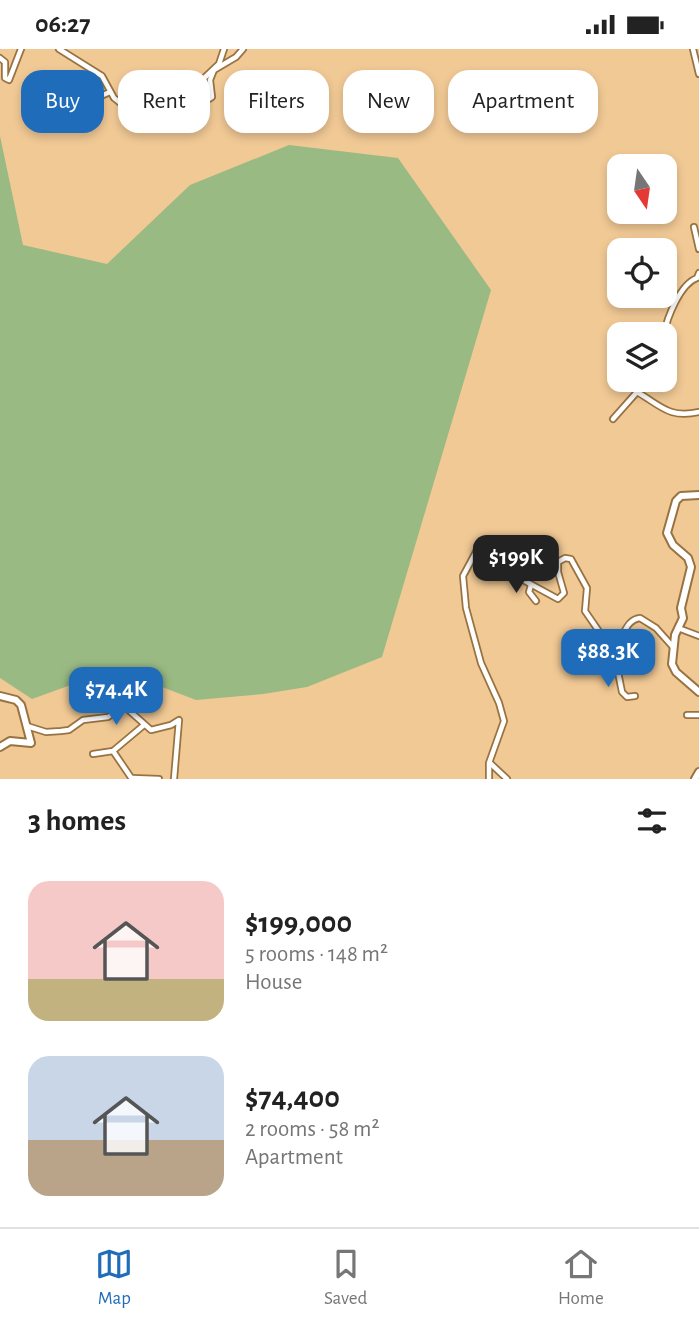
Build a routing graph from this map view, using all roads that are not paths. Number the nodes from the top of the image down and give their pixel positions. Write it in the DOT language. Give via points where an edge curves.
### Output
graph roads {
  1 [pos="21,49"];
  2 [pos="59,49"];
  3 [pos="224,49"];
  4 [pos="243,49"];
  5 [pos="693,49"];
  6 [pos="0,58"];
  7 [pos="214,70"];
  8 [pos="699,74"];
  9 [pos="210,80"];
  10 [pos="210,80"];
  11 [pos="110,92"];
  12 [pos="104,95"];
  13 [pos="210,98"];
  14 [pos="694,227"];
  15 [pos="699,249"];
  16 [pos="699,272"];
  17 [pos="668,322"];
  18 [pos="637,392"];
  19 [pos="699,412"];
  20 [pos="613,419"];
  21 [pos="699,495"];
  22 [pos="531,585"];
  23 [pos="536,601"];
  24 [pos="678,628"];
  25 [pos="622,636"];
  26 [pos="699,636"];
  27 [pos="607,643"];
  28 [pos="631,643"];
  29 [pos="673,647"];
  30 [pos="699,692"];
  31 [pos="0,696"];
  32 [pos="635,696"];
  33 [pos="687,715"];
  34 [pos="699,715"];
  35 [pos="144,725"];
  36 [pos="26,726"];
  37 [pos="0,747"];
  38 [pos="113,751"];
  39 [pos="93,754"];
  40 [pos="489,762"];
  41 [pos="699,772"];
  42 [pos="132,779"];
  43 [pos="159,779"];
  44 [pos="174,779"];
  45 [pos="489,779"];
  46 [pos="507,779"];
  47 [pos="695,779"];
  1 -- 6 [label="street" via="9,80"];
  2 -- 11 [label="street" via="102,76"];
  3 -- 7 [label="street"];
  4 -- 7 [label="street"];
  5 -- 8 [label="street"];
  7 -- 9 [label="street"];
  7 -- 11 [label="street" via="190,90 139,118"];
  10 -- 13 [label="street"];
  11 -- 12 [label="street"];
  14 -- 15 [label="street"];
  16 -- 17 [label="street" via="684,287"];
  18 -- 19 [label="street" via="668,412"];
  18 -- 20 [label="street"];
  21 -- 24 [label="street" via="681,496 667,529 669,540 691,567"];
  22 -- 23 [label="street" via="529,592"];
  22 -- 27 [label="street" via="548,596 562,598 558,562 571,559 587,588 585,611"];
  22 -- 40 [label="street" via="486,549 477,550 463,576 467,617 504,721"];
  24 -- 26 [label="street"];
  24 -- 29 [label="street"];
  25 -- 27 [label="street" via="617,644"];
  25 -- 28 [label="street"];
  25 -- 29 [label="street" via="627,626 640,618"];
  27 -- 32 [label="street" via="615,657 622,692"];
  29 -- 30 [label="street" via="673,669"];
  31 -- 36 [label="street" via="21,705"];
  33 -- 34 [label="street"];
  35 -- 36 [label="street" via="124,706 108,717 83,720 69,730 46,732"];
  35 -- 38 [label="street"];
  35 -- 44 [label="street" via="150,730 179,720"];
  36 -- 37 [label="street" via="31,743 10,741"];
  38 -- 39 [label="street"];
  38 -- 42 [label="street"];
  40 -- 45 [label="street"];
  40 -- 46 [label="street"];
  41 -- 47 [label="street"];
  42 -- 43 [label="street"];
}
